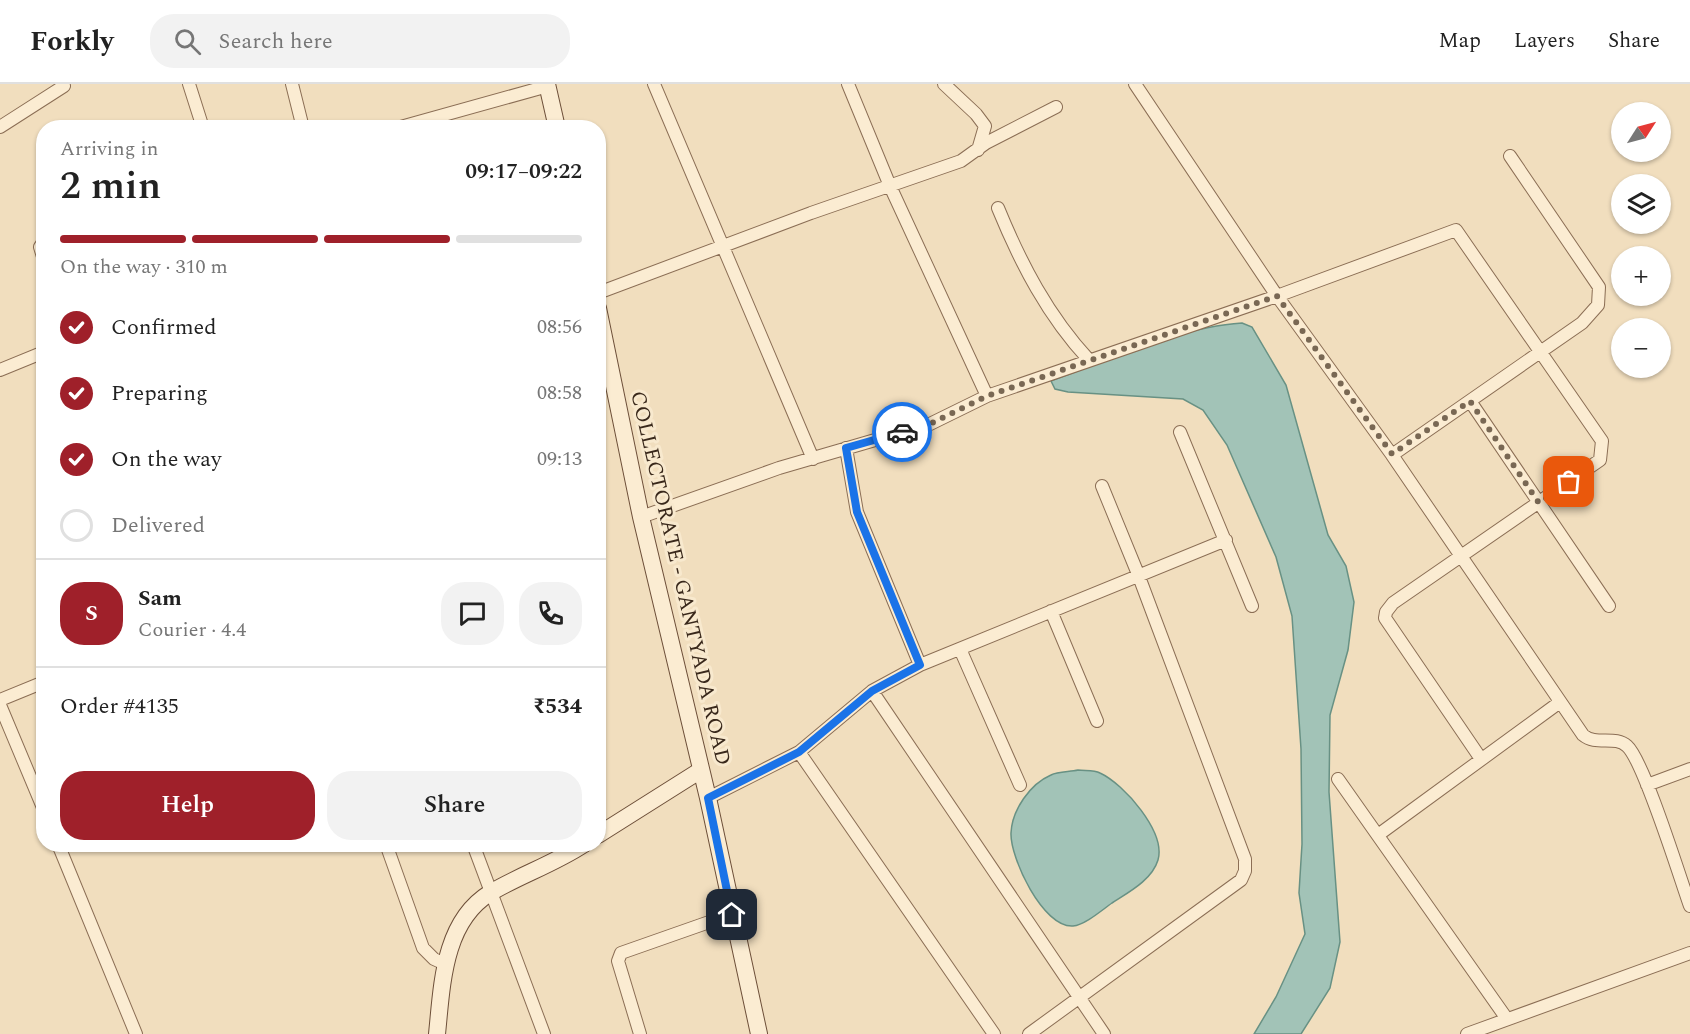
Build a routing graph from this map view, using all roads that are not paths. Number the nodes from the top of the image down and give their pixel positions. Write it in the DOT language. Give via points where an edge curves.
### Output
graph roads {
  1 [pos="189,84"];
  2 [pos="292,84"];
  3 [pos="654,84"];
  4 [pos="848,84"];
  5 [pos="944,84"];
  6 [pos="1135,84"];
  7 [pos="64,85"];
  8 [pos="548,85"];
  9 [pos="1056,107"];
  10 [pos="200,120"];
  11 [pos="301,120"];
  12 [pos="425,120"];
  13 [pos="555,120"];
  14 [pos="0,127"];
  15 [pos="978,150"];
  16 [pos="1510,156"];
  17 [pos="890,186"];
  18 [pos="998,207"];
  19 [pos="721,246"];
  20 [pos="606,290"];
  21 [pos="1277,296"];
  22 [pos="606,347"];
  23 [pos="1540,352"];
  24 [pos="36,355"];
  25 [pos="1089,360"];
  26 [pos="0,370"];
  27 [pos="987,396"];
  28 [pos="1470,401"];
  29 [pos="1180,432"];
  30 [pos="846,448"];
  31 [pos="1392,454"];
  32 [pos="813,459"];
  33 [pos="1102,486"];
  34 [pos="1539,503"];
  35 [pos="641,517"];
  36 [pos="1226,540"];
  37 [pos="1462,557"];
  38 [pos="1138,574"];
  39 [pos="1252,606"];
  40 [pos="1609,606"];
  41 [pos="1051,611"];
  42 [pos="960,649"];
  43 [pos="920,665"];
  44 [pos="36,684"];
  45 [pos="872,691"];
  46 [pos="0,700"];
  47 [pos="1560,702"];
  48 [pos="0,705"];
  49 [pos="1097,721"];
  50 [pos="799,752"];
  51 [pos="1481,759"];
  52 [pos="1690,769"];
  53 [pos="701,770"];
  54 [pos="1338,779"];
  55 [pos="1647,785"];
  56 [pos="1020,786"];
  57 [pos="36,791"];
  58 [pos="708,798"];
  59 [pos="606,830"];
  60 [pos="1378,836"];
  61 [pos="61,852"];
  62 [pos="389,852"];
  63 [pos="476,852"];
  64 [pos="562,852"];
  65 [pos="490,893"];
  66 [pos="1690,906"];
  67 [pos="732,915"];
  68 [pos="1690,953"];
  69 [pos="445,964"];
  70 [pos="1080,997"];
  71 [pos="1507,1019"];
  72 [pos="136,1034"];
  73 [pos="437,1034"];
  74 [pos="544,1034"];
  75 [pos="640,1034"];
  76 [pos="759,1034"];
  77 [pos="994,1034"];
  78 [pos="1029,1034"];
  79 [pos="1104,1034"];
  80 [pos="1467,1034"];
  1 -- 10 [label="street"];
  2 -- 11 [label="street"];
  3 -- 19 [label="street"];
  4 -- 17 [label="street"];
  5 -- 15 [label="street" via="984,126"];
  6 -- 21 [label="street"];
  7 -- 14 [label="street"];
  8 -- 12 [label="street"];
  8 -- 13 [label="street"];
  9 -- 15 [label="street"];
  15 -- 17 [label="street" via="961,161"];
  16 -- 23 [label="street" via="1600,292 1598,306 1591,315"];
  17 -- 19 [label="street"];
  17 -- 27 [label="street"];
  18 -- 25 [label="street" via="1035,287 1064,333"];
  19 -- 20 [label="street"];
  19 -- 32 [label="street"];
  21 -- 23 [label="street" via="1456,230"];
  21 -- 25 [label="street"];
  21 -- 31 [label="street"];
  22 -- 35 [label="street, COLLECTORATE - GANTYADA ROAD"];
  23 -- 28 [label="street"];
  23 -- 34 [label="street" via="1602,441 1603,450 1600,460"];
  24 -- 26 [label="street"];
  25 -- 27 [label="street"];
  27 -- 30 [label="street" via="930,424"];
  28 -- 31 [label="street"];
  28 -- 34 [label="street"];
  29 -- 36 [label="street"];
  30 -- 32 [label="street"];
  30 -- 43 [label="street" via="857,512"];
  31 -- 37 [label="street"];
  32 -- 35 [label="street"];
  33 -- 38 [label="street"];
  34 -- 37 [label="street"];
  34 -- 40 [label="street"];
  35 -- 53 [label="street, COLLECTORATE - GANTYADA ROAD"];
  36 -- 38 [label="street"];
  36 -- 39 [label="street"];
  37 -- 47 [label="street"];
  37 -- 51 [label="street" via="1393,603 1386,618"];
  38 -- 41 [label="street"];
  38 -- 70 [label="street" via="1245,859 1245,871 1241,880"];
  41 -- 42 [label="street"];
  41 -- 49 [label="street"];
  42 -- 43 [label="street"];
  42 -- 56 [label="street"];
  43 -- 45 [label="street"];
  44 -- 46 [label="street"];
  45 -- 50 [label="street"];
  45 -- 70 [label="street"];
  47 -- 51 [label="street"];
  47 -- 55 [label="street" via="1586,738 1620,742 1629,747"];
  48 -- 57 [label="street"];
  50 -- 58 [label="street"];
  50 -- 77 [label="street"];
  51 -- 60 [label="street"];
  52 -- 55 [label="street"];
  53 -- 58 [label="street, COLLECTORATE - GANTYADA ROAD"];
  53 -- 59 [label="street"];
  54 -- 60 [label="street"];
  55 -- 66 [label="street"];
  58 -- 67 [label="street, COLLECTORATE - GANTYADA ROAD"];
  60 -- 71 [label="street"];
  61 -- 72 [label="street"];
  62 -- 69 [label="street" via="423,948"];
  63 -- 65 [label="street"];
  64 -- 65 [label="street"];
  65 -- 69 [label="street" via="463,921"];
  65 -- 74 [label="street"];
  67 -- 75 [label="street" via="621,952 618,961"];
  67 -- 76 [label="street, COLLECTORATE - GANTYADA ROAD"];
  68 -- 71 [label="street"];
  69 -- 73 [label="street"];
  70 -- 78 [label="street"];
  70 -- 79 [label="street"];
  71 -- 80 [label="street"];
}
